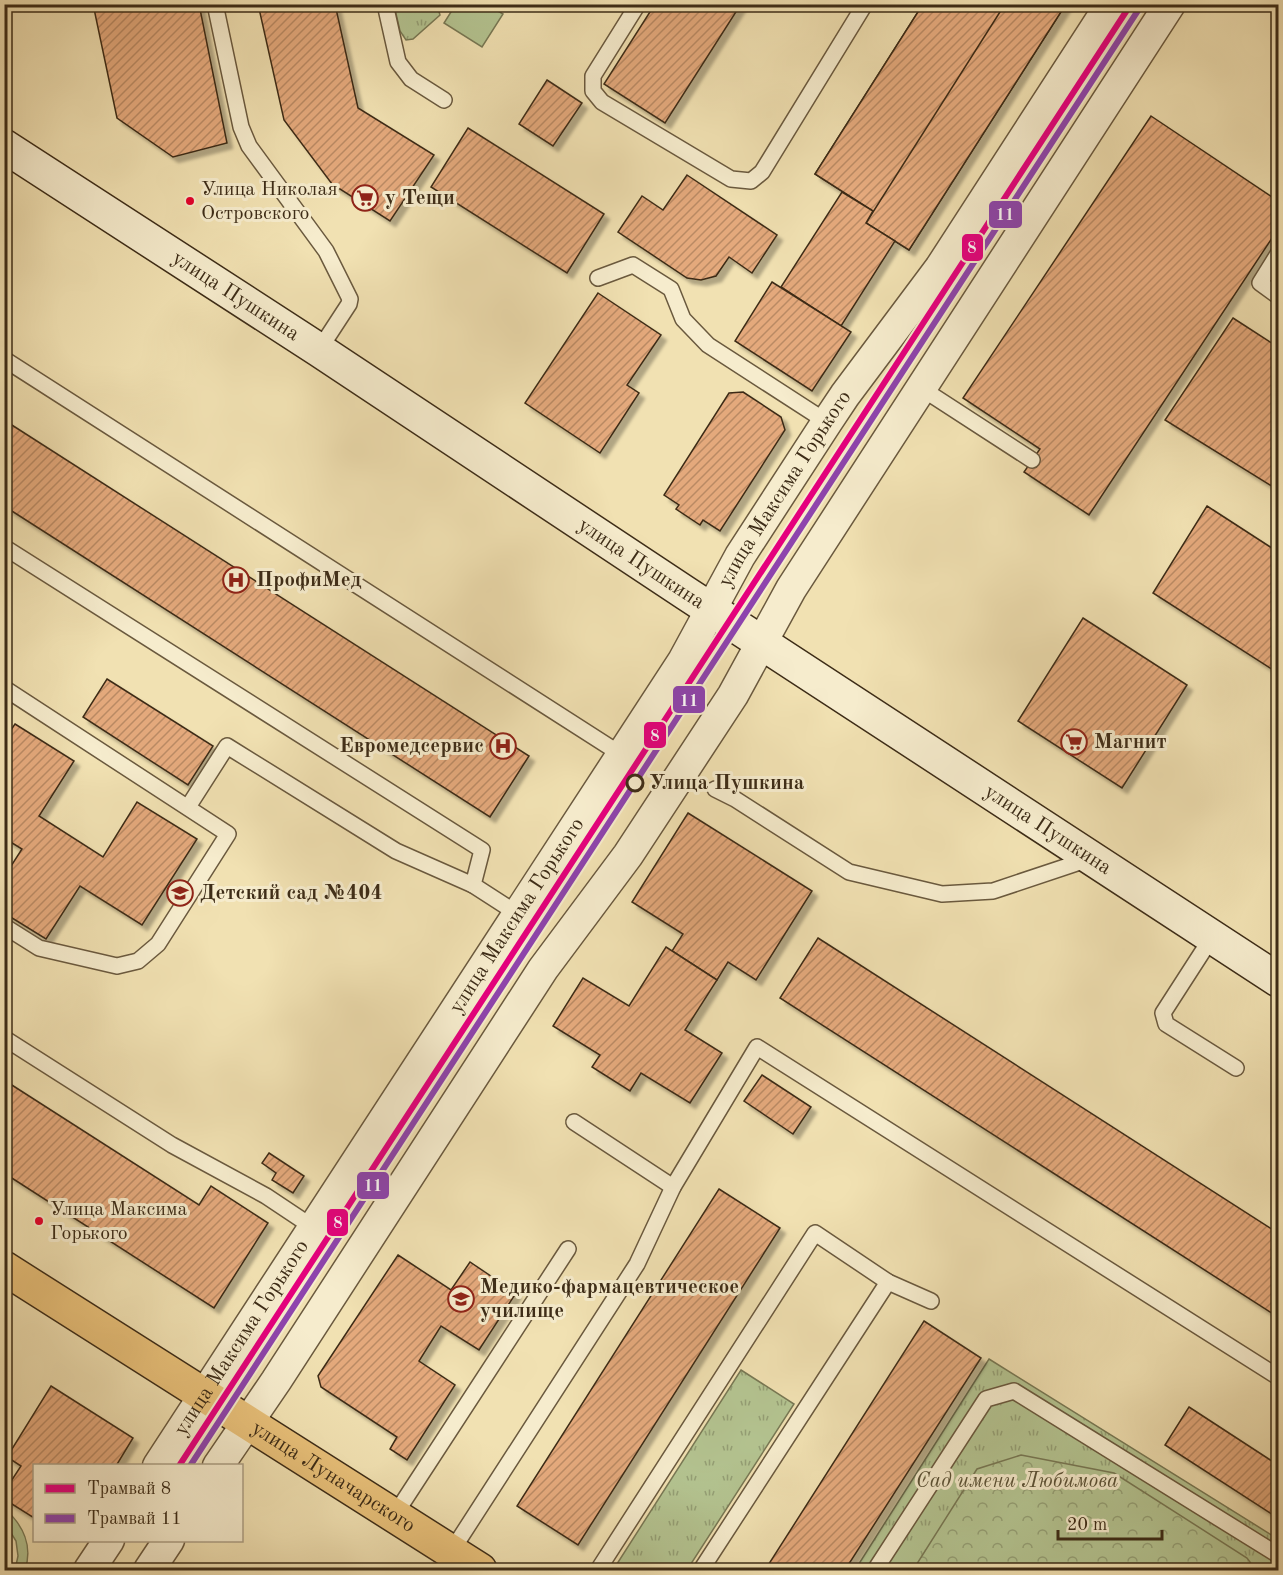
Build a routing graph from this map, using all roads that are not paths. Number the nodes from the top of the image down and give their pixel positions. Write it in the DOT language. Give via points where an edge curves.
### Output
graph roads {
  1 [pos="215,4"];
  2 [pos="385,4"];
  3 [pos="638,4"];
  4 [pos="865,4"];
  5 [pos="1111,4"];
  6 [pos="1170,4"];
  7 [pos="444,100"];
  8 [pos="6,151"];
  9 [pos="1278,254"];
  10 [pos="598,278"];
  11 [pos="1278,296"];
  12 [pos="320,350"];
  13 [pos="4,359"];
  14 [pos="921,388"];
  15 [pos="826,422"];
  16 [pos="1032,460"];
  17 [pos="4,547"];
  18 [pos="711,609"];
  19 [pos="762,643"];
  20 [pos="4,688"];
  21 [pos="622,755"];
  22 [pos="715,789"];
  23 [pos="188,807"];
  24 [pos="1092,858"];
  25 [pos="473,885"];
  26 [pos="518,914"];
  27 [pos="4,926"];
  28 [pos="1212,937"];
  29 [pos="1278,980"];
  30 [pos="4,1038"];
  31 [pos="1236,1068"];
  32 [pos="574,1122"];
  33 [pos="673,1187"];
  34 [pos="314,1228"];
  35 [pos="568,1249"];
  36 [pos="4,1268"];
  37 [pos="888,1282"];
  38 [pos="931,1301"];
  39 [pos="1278,1377"];
  40 [pos="205,1394"];
  41 [pos="248,1422"];
  42 [pos="159,1464"];
  43 [pos="219,1464"];
  44 [pos="394,1516"];
  45 [pos="108,1542"];
  46 [pos="168,1542"];
  47 [pos="451,1552"];
  48 [pos="1278,1555"];
  49 [pos="89,1570"];
  50 [pos="149,1570"];
  51 [pos="480,1570"];
  52 [pos="598,1570"];
  53 [pos="701,1570"];
  54 [pos="875,1570"];
  1 -- 12 [label="lane" via="241,127 249,146 326,251 350,299"];
  2 -- 7 [label="lane" via="398,62 411,79"];
  3 -- 4 [label="lane" via="593,76 593,91 602,102 731,179 751,181 762,172"];
  5 -- 15 [label="street, улица Максима Горького" via="940,268"];
  6 -- 14 [label="street"];
  8 -- 12 [label="main road, улица Пушкина"];
  9 -- 11 [label="lane" via="1260,283"];
  10 -- 15 [label="lane" via="633,265 662,283 671,289 683,319 708,345"];
  12 -- 18 [label="main road, улица Пушкина"];
  13 -- 21 [label="lane"];
  14 -- 16 [label="lane"];
  14 -- 19 [label="street" via="790,589"];
  15 -- 18 [label="street, улица Максима Горького" via="740,556"];
  17 -- 25 [label="lane" via="482,850"];
  18 -- 19 [label="main road, улица Пушкина"];
  18 -- 21 [label="street, улица Максима Горького" via="683,661"];
  19 -- 24 [label="main road, улица Пушкина"];
  19 -- 41 [label="street" via="733,695 628,855 543,969"];
  20 -- 23 [label="lane"];
  21 -- 26 [label="street, улица Максима Горького"];
  22 -- 24 [label="lane" via="849,872 942,894 993,891"];
  23 -- 25 [label="lane" via="227,746 396,851"];
  23 -- 27 [label="lane" via="228,834 158,944 138,961 117,966 39,948"];
  24 -- 28 [label="main road, улица Пушкина"];
  25 -- 26 [label="lane"];
  26 -- 34 [label="street, улица Максима Горького"];
  28 -- 29 [label="main road, улица Пушкина"];
  28 -- 31 [label="lane" via="1163,1013 1167,1024"];
  30 -- 34 [label="lane" via="172,1145 266,1196"];
  32 -- 33 [label="lane"];
  33 -- 39 [label="lane" via="757,1047"];
  33 -- 47 [label="lane" via="637,1264"];
  34 -- 40 [label="street, улица Максима Горького"];
  35 -- 44 [label="lane"];
  36 -- 40 [label="main road, улица Луначарского"];
  37 -- 38 [label="lane"];
  37 -- 52 [label="lane" via="815,1233"];
  37 -- 53 [label="lane"];
  40 -- 41 [label="main road, улица Луначарского"];
  40 -- 42 [label="street, улица Максима Горького"];
  41 -- 43 [label="street"];
  41 -- 44 [label="main road, улица Луначарского"];
  44 -- 47 [label="main road, улица Луначарского"];
  45 -- 49 [label="street"];
  46 -- 50 [label="street"];
  47 -- 51 [label="main road, улица Луначарского"];
  48 -- 54 [label="lane" via="1014,1391 986,1399"];
}
